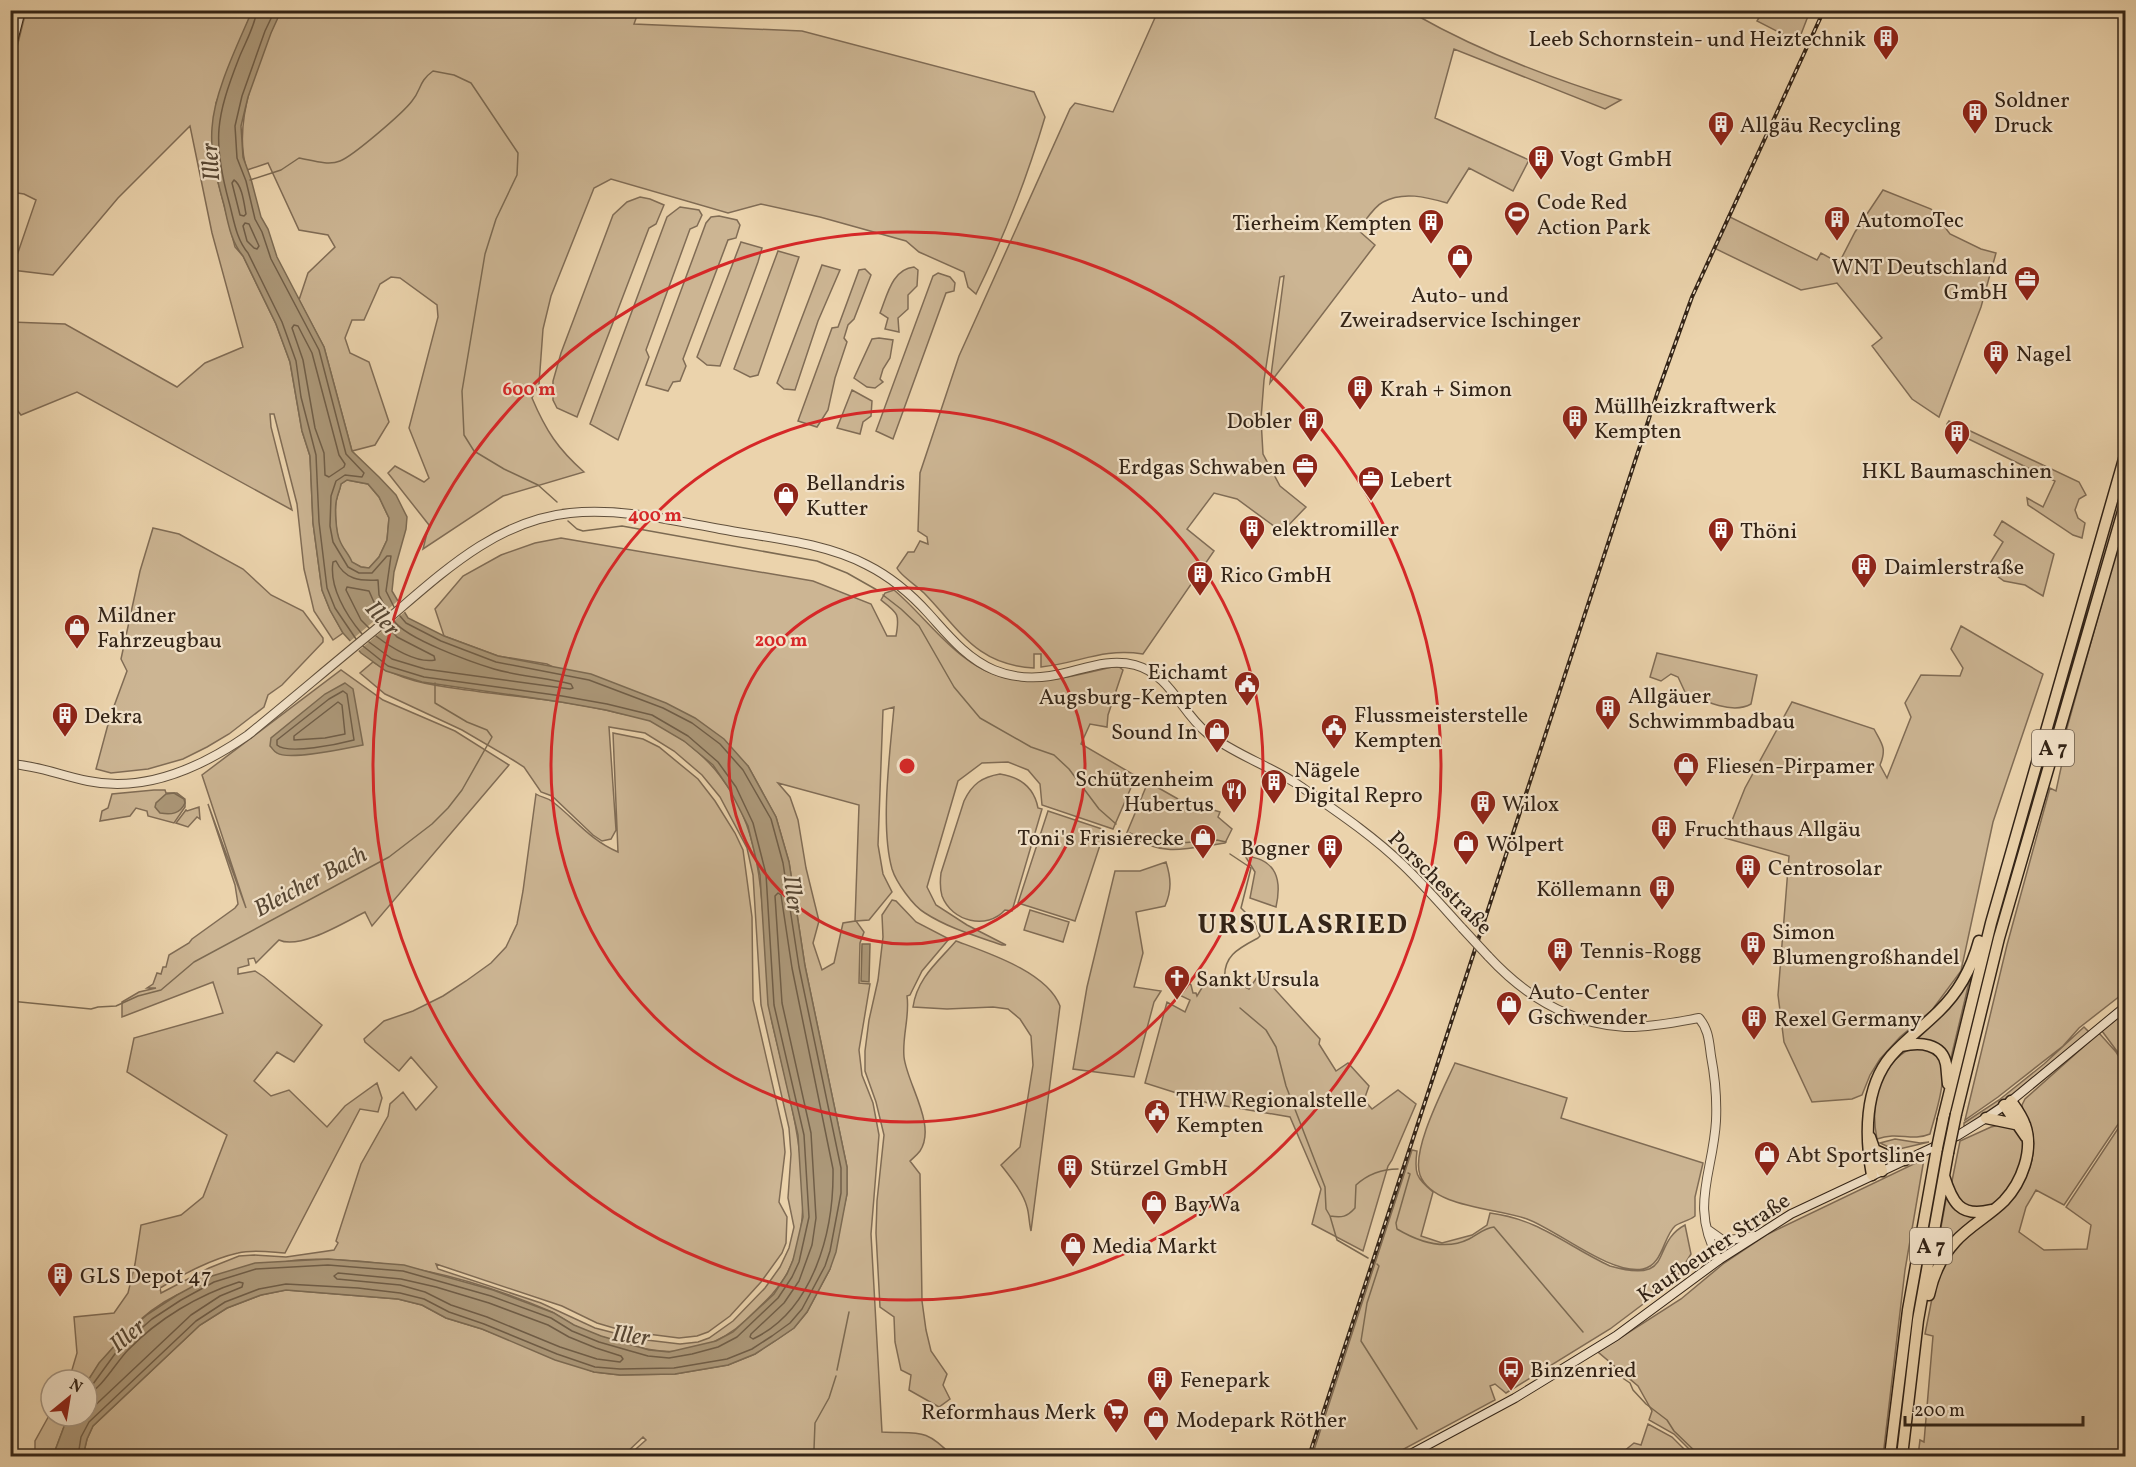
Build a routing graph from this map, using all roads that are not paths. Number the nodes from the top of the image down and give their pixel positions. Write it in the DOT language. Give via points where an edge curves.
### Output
graph roads {
  1 [pos="21,10"];
  2 [pos="10,53"];
  3 [pos="2126,452"];
  4 [pos="2126,501"];
  5 [pos="10,764"];
  6 [pos="1991,923"];
  7 [pos="2126,1006"];
  8 [pos="1902,1046"];
  9 [pos="1949,1088"];
  10 [pos="2007,1103"];
  11 [pos="1986,1118"];
  12 [pos="2015,1124"];
  13 [pos="1869,1133"];
  14 [pos="2028,1140"];
  15 [pos="1875,1150"];
  16 [pos="1905,1161"];
  17 [pos="1877,1173"];
  18 [pos="1944,1173"];
  19 [pos="1994,1209"];
  20 [pos="1705,1228"];
  21 [pos="1755,1236"];
  22 [pos="1719,1260"];
  23 [pos="1918,1320"];
  24 [pos="1407,1456"];
  25 [pos="1890,1456"];
  26 [pos="1902,1456"];
  1 -- 2 [label="main road"];
  3 -- 6 [label="highway, A 7"];
  4 -- 18 [label="highway, A 7, bridge" via="1999,938"];
  5 -- 20 [label="street, Porschestraße, bridge" via="104,784 133,784 192,768 248,735 474,549 537,519 567,513 634,513 810,546 859,561 888,577 963,651 994,670 1010,675 1052,676 1099,664 1128,663 1158,676 1211,736 1291,780 1403,864 1508,976 1555,1009 1588,1021 1625,1027 1699,1018 1707,1027 1715,1077 1716,1122 1703,1205"];
  6 -- 8 [label="highway" via="1948,1001"];
  6 -- 9 [label="highway, A 7"];
  7 -- 10 [label="main road, Kaufbeurer Straße"];
  8 -- 9 [label="highway" via="1924,1043 1938,1050 1946,1062"];
  8 -- 13 [label="highway" via="1887,1061 1874,1087"];
  9 -- 25 [label="highway, A 7, bridge" via="1908,1310"];
  10 -- 11 [label="main road, Kaufbeurer Straße"];
  10 -- 12 [label="highway"];
  10 -- 14 [label="highway" via="2025,1124"];
  11 -- 12 [label="highway"];
  11 -- 16 [label="main road, Kaufbeurer Straße"];
  12 -- 14 [label="highway"];
  13 -- 15 [label="highway"];
  13 -- 17 [label="highway" via="1867,1150"];
  14 -- 19 [label="highway" via="2026,1160 2017,1182"];
  15 -- 16 [label="highway"];
  15 -- 17 [label="highway"];
  16 -- 17 [label="main road, Kaufbeurer Straße"];
  17 -- 21 [label="main road, Kaufbeurer Straße" via="1791,1214"];
  18 -- 19 [label="highway" via="1950,1195 1959,1207 1974,1212"];
  18 -- 23 [label="highway, A 7"];
  19 -- 23 [label="highway" via="1946,1254"];
  20 -- 21 [label="street" via="1724,1241"];
  20 -- 22 [label="street"];
  21 -- 22 [label="main road, Kaufbeurer Straße"];
  22 -- 24 [label="main road, Kaufbeurer Straße" via="1616,1336 1496,1409"];
  23 -- 26 [label="highway, A 7"];
}
